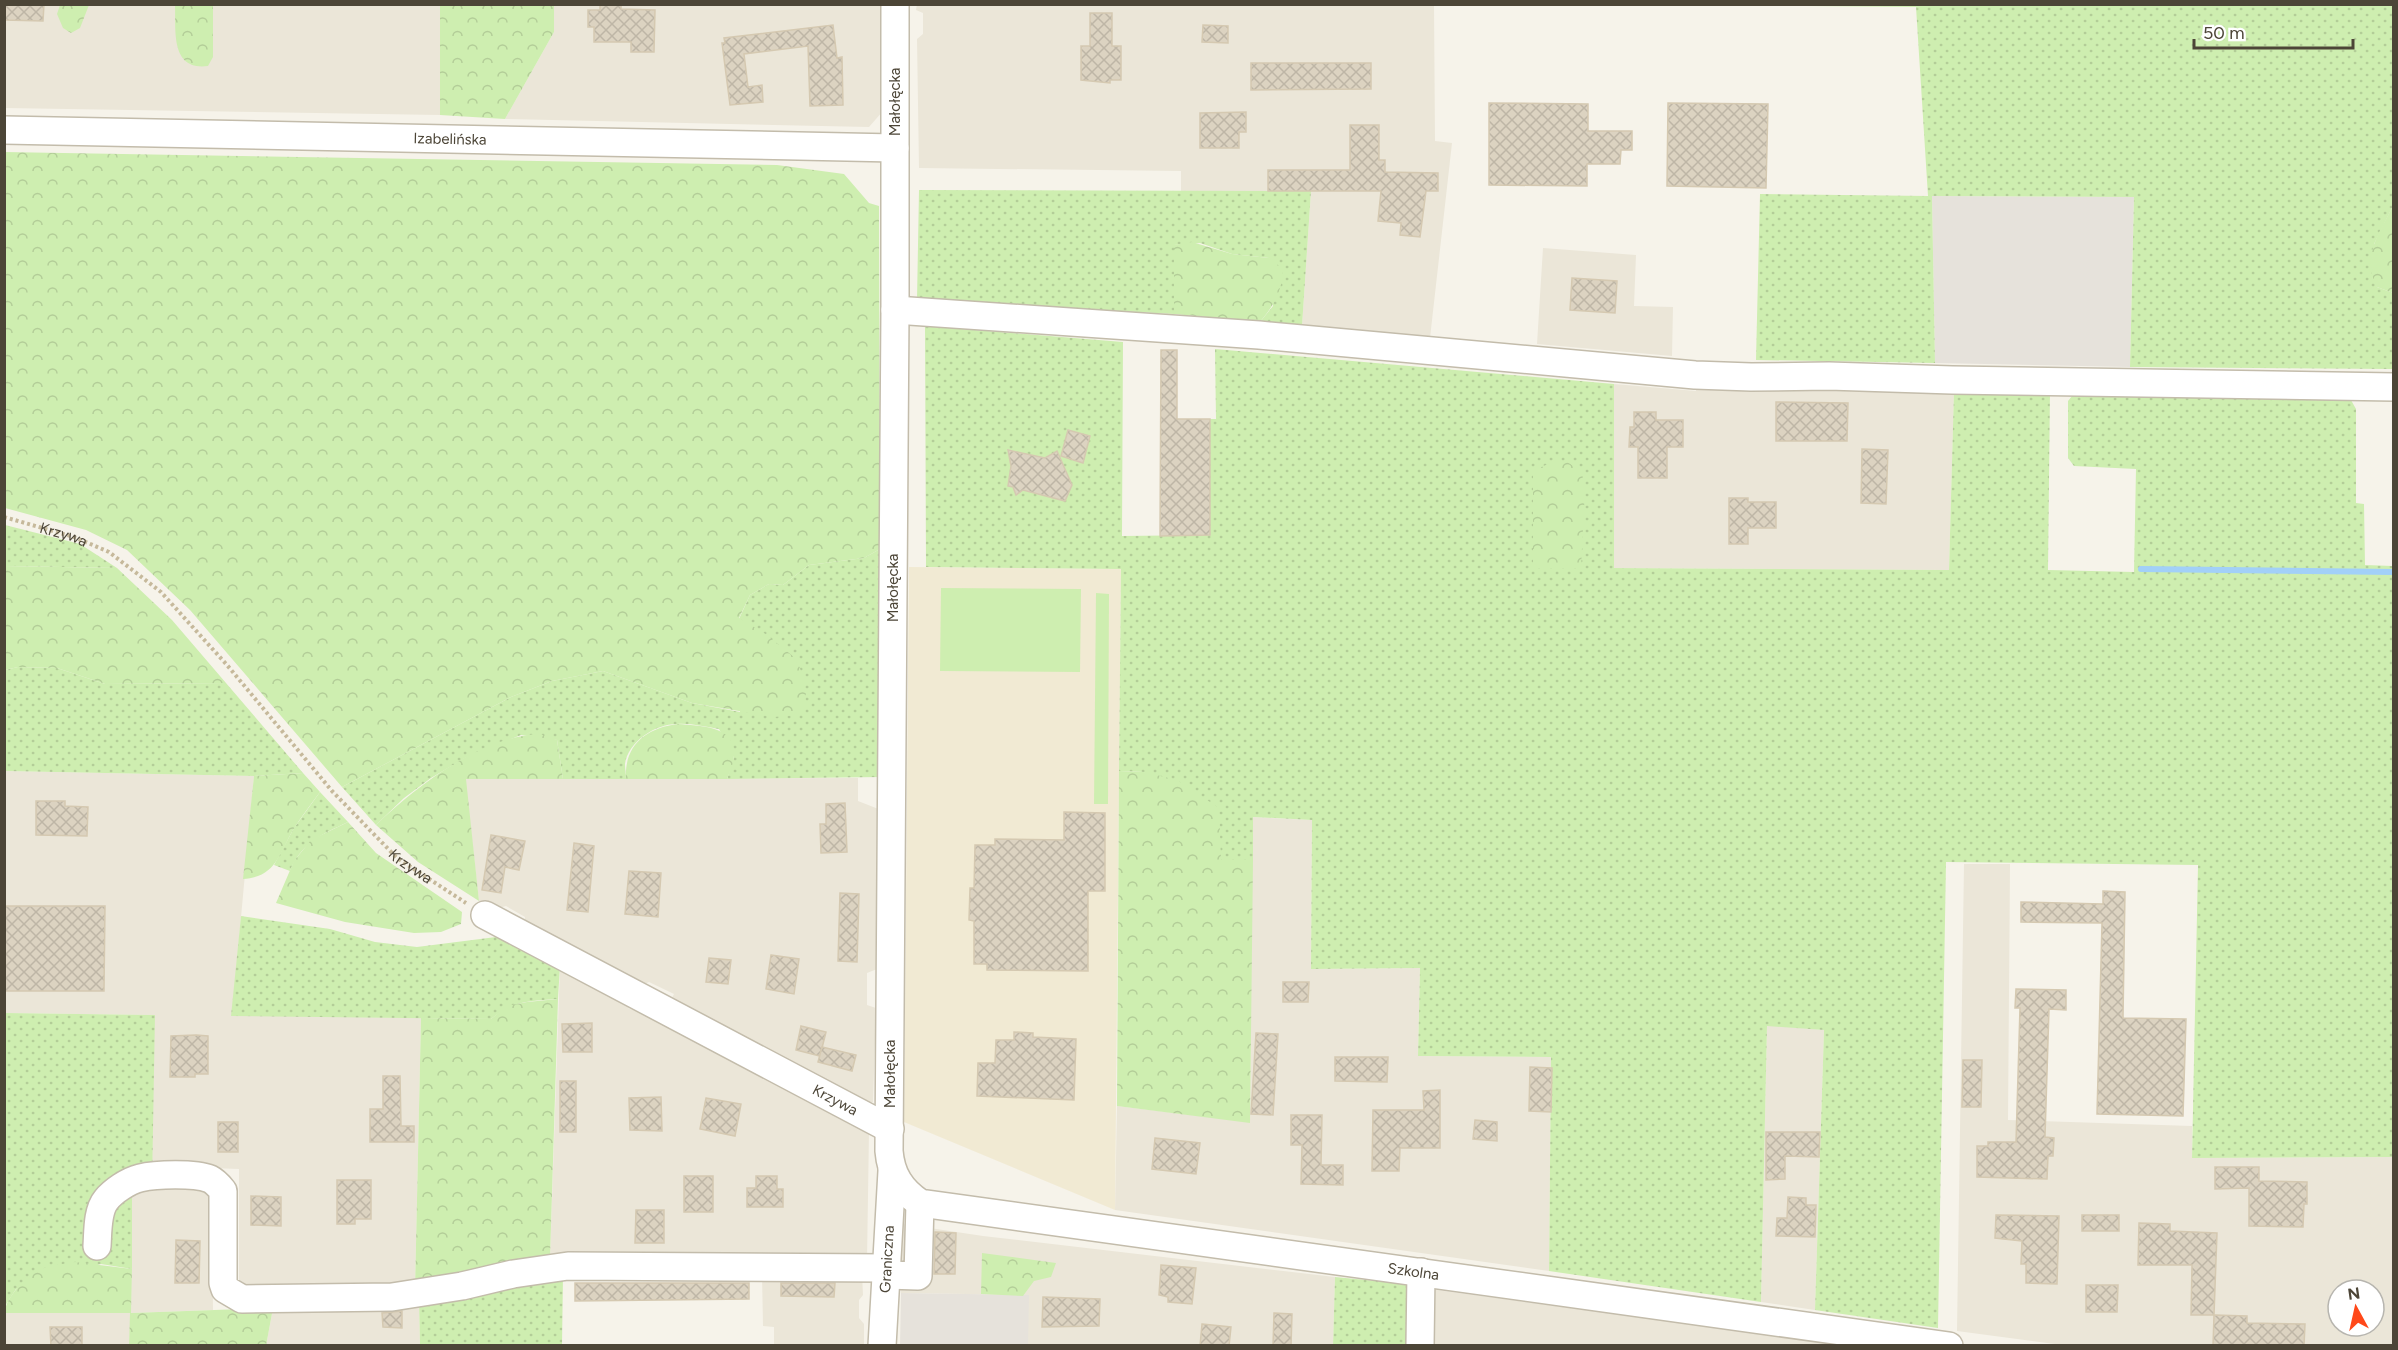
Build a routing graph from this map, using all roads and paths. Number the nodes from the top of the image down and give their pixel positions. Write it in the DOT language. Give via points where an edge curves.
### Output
graph roads {
  1 [pos="895,4"];
  2 [pos="4,130"];
  3 [pos="895,148"];
  4 [pos="895,310"];
  5 [pos="2394,387"];
  6 [pos="4,517"];
  7 [pos="485,915"];
  8 [pos="890,1129"];
  9 [pos="892,1171"];
  10 [pos="921,1203"];
  11 [pos="97,1246"];
  12 [pos="887,1272"];
  13 [pos="1421,1272"];
  14 [pos="882,1346"];
  15 [pos="1420,1346"];
  16 [pos="1949,1346"];
  1 -- 3 [label="street, Małołęcka"];
  2 -- 3 [label="street, Izabelińska"];
  3 -- 4 [label="street, Małołęcka"];
  4 -- 5 [label="street" via="1259,335 1695,375"];
  4 -- 8 [label="street, Małołęcka"];
  6 -- 7 [label="path, Krzywa" via="74,537 108,552 161,592 332,791 396,858"];
  7 -- 8 [label="street, Krzywa"];
  8 -- 9 [label="street, Małołęcka"];
  9 -- 10 [label="street" via="905,1191"];
  9 -- 12 [label="street, Graniczna"];
  10 -- 12 [label="street" via="918,1276"];
  10 -- 13 [label="street, Szkolna"];
  11 -- 12 [label="street" via="104,1202 116,1190 140,1178 180,1175 209,1179 223,1191 223,1283 225,1289 242,1299 392,1297 568,1266"];
  12 -- 14 [label="street, Graniczna"];
  13 -- 15 [label="street"];
  13 -- 16 [label="street, Szkolna"];
}
